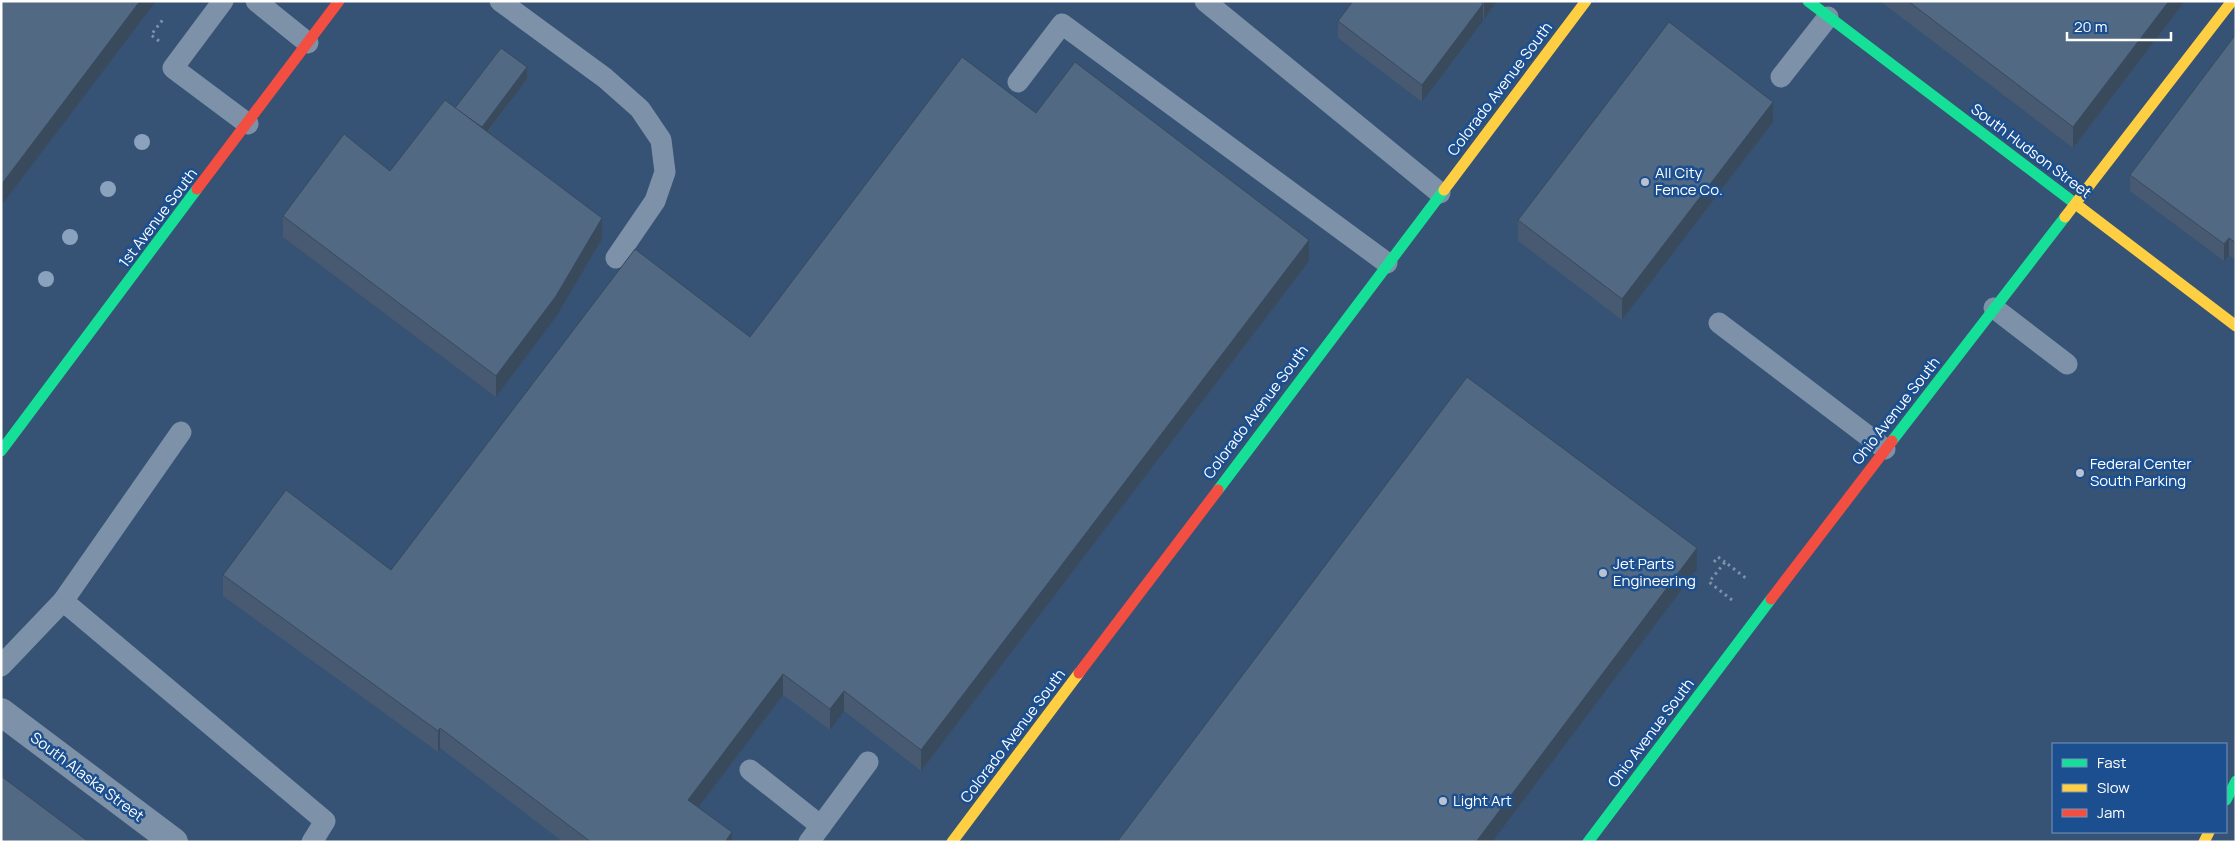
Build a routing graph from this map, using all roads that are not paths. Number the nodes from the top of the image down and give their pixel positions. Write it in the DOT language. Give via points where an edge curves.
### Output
graph roads {
  1 [pos="223,1"];
  2 [pos="256,1"];
  3 [pos="339,1"];
  4 [pos="500,1"];
  5 [pos="1204,1"];
  6 [pos="1586,1"];
  7 [pos="1808,1"];
  8 [pos="2232,1"];
  9 [pos="1828,17"];
  10 [pos="308,43"];
  11 [pos="1781,77"];
  12 [pos="1018,82"];
  13 [pos="248,124"];
  14 [pos="1440,193"];
  15 [pos="2075,203"];
  16 [pos="616,258"];
  17 [pos="1387,263"];
  18 [pos="1994,308"];
  19 [pos="1719,323"];
  20 [pos="2236,326"];
  21 [pos="2067,364"];
  22 [pos="181,432"];
  23 [pos="1885,449"];
  24 [pos="1,452"];
  25 [pos="63,602"];
  26 [pos="1,666"];
  27 [pos="1,712"];
  28 [pos="868,762"];
  29 [pos="750,770"];
  30 [pos="2236,781"];
  31 [pos="2227,798"];
  32 [pos="815,834"];
  33 [pos="174,842"];
  34 [pos="312,842"];
  35 [pos="952,842"];
  36 [pos="1588,842"];
  1 -- 13 [label="lane" via="173,68"];
  2 -- 10 [label="lane"];
  3 -- 10 [label="main road, 1st Avenue South"];
  4 -- 16 [label="lane" via="605,78 640,109 661,140 665,172 655,201"];
  5 -- 14 [label="lane"];
  6 -- 14 [label="main road, Colorado Avenue South"];
  7 -- 9 [label="main road, South Hudson Street"];
  8 -- 15 [label="main road, Ohio Avenue South"];
  9 -- 11 [label="lane"];
  9 -- 15 [label="main road, South Hudson Street"];
  10 -- 13 [label="main road, 1st Avenue South"];
  12 -- 17 [label="lane" via="1062,24"];
  13 -- 24 [label="main road, 1st Avenue South"];
  14 -- 17 [label="main road, Colorado Avenue South"];
  15 -- 18 [label="main road, Ohio Avenue South"];
  15 -- 20 [label="main road, South Hudson Street"];
  17 -- 35 [label="main road, Colorado Avenue South"];
  18 -- 21 [label="lane"];
  18 -- 23 [label="main road, Ohio Avenue South"];
  19 -- 23 [label="lane"];
  22 -- 25 [label="lane"];
  23 -- 36 [label="main road, Ohio Avenue South"];
  25 -- 26 [label="lane"];
  25 -- 34 [label="lane" via="325,821"];
  27 -- 33 [label="street, South Alaska Street"];
  28 -- 32 [label="lane"];
  29 -- 32 [label="lane"];
  30 -- 31 [label="main road"];
}
